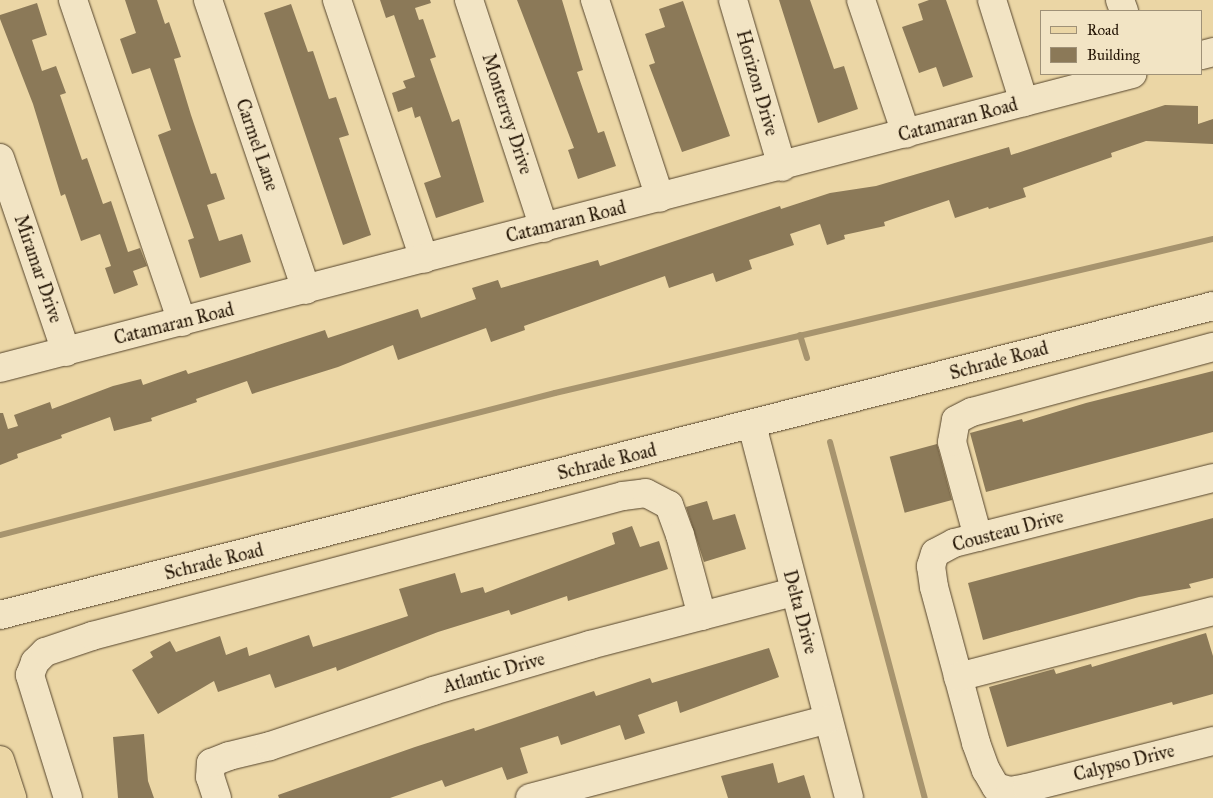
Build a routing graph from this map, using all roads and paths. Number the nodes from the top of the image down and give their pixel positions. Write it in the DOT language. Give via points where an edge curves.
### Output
graph roads {
  1 [pos="72,0"];
  2 [pos="208,0"];
  3 [pos="337,0"];
  4 [pos="469,0"];
  5 [pos="595,0"];
  6 [pos="733,0"];
  7 [pos="861,0"];
  8 [pos="992,0"];
  9 [pos="1128,75"];
  10 [pos="1024,102"];
  11 [pos="906,134"];
  12 [pos="0,158"];
  13 [pos="782,167"];
  14 [pos="660,198"];
  15 [pos="544,228"];
  16 [pos="424,259"];
  17 [pos="306,290"];
  18 [pos="1213,306"];
  19 [pos="182,322"];
  20 [pos="1213,347"];
  21 [pos="66,352"];
  22 [pos="0,368"];
  23 [pos="752,425"];
  24 [pos="1213,478"];
  25 [pos="978,537"];
  26 [pos="794,592"];
  27 [pos="1213,611"];
  28 [pos="0,615"];
  29 [pos="702,616"];
  30 [pos="958,676"];
  31 [pos="828,718"];
  32 [pos="1213,741"];
  33 [pos="0,760"];
  34 [pos="1036,786"];
  35 [pos="213,788"];
  36 [pos="12,798"];
  37 [pos="68,798"];
  38 [pos="530,798"];
  39 [pos="849,798"];
  1 -- 19 [label="street"];
  2 -- 17 [label="street, Carmel Lane"];
  3 -- 16 [label="street"];
  4 -- 15 [label="street, Monterrey Drive"];
  5 -- 14 [label="street"];
  6 -- 13 [label="street, Horizon Drive"];
  7 -- 11 [label="street"];
  8 -- 10 [label="street"];
  9 -- 10 [label="street, Catamaran Road"];
  10 -- 11 [label="street, Catamaran Road"];
  11 -- 13 [label="street, Catamaran Road"];
  12 -- 21 [label="street, Miramar Drive"];
  13 -- 14 [label="street, Catamaran Road"];
  14 -- 15 [label="street, Catamaran Road"];
  15 -- 16 [label="street, Catamaran Road"];
  16 -- 17 [label="street, Catamaran Road"];
  17 -- 19 [label="street, Catamaran Road"];
  18 -- 23 [label="street, Schrade Road"];
  19 -- 21 [label="street, Catamaran Road"];
  20 -- 25 [label="street" via="972,412 956,420 952,442"];
  21 -- 22 [label="street, Catamaran Road"];
  23 -- 26 [label="street, Delta Drive"];
  23 -- 28 [label="street, Schrade Road"];
  24 -- 25 [label="street, Cousteau Drive"];
  25 -- 30 [label="street, Cousteau Drive" via="935,553 931,566"];
  26 -- 29 [label="street, Atlantic Drive"];
  26 -- 31 [label="street, Delta Drive"];
  27 -- 30 [label="street"];
  29 -- 35 [label="street, Atlantic Drive" via="433,690 270,746 229,756 211,764"];
  29 -- 37 [label="street" via="669,505 646,493 623,496 92,636 45,652 35,662 30,675"];
  30 -- 34 [label="street, Cousteau Drive" via="979,752 996,788 1010,791"];
  31 -- 38 [label="street"];
  31 -- 39 [label="street, Delta Drive"];
  32 -- 34 [label="street, Calypso Drive"];
  33 -- 36 [label="main road"];
}
